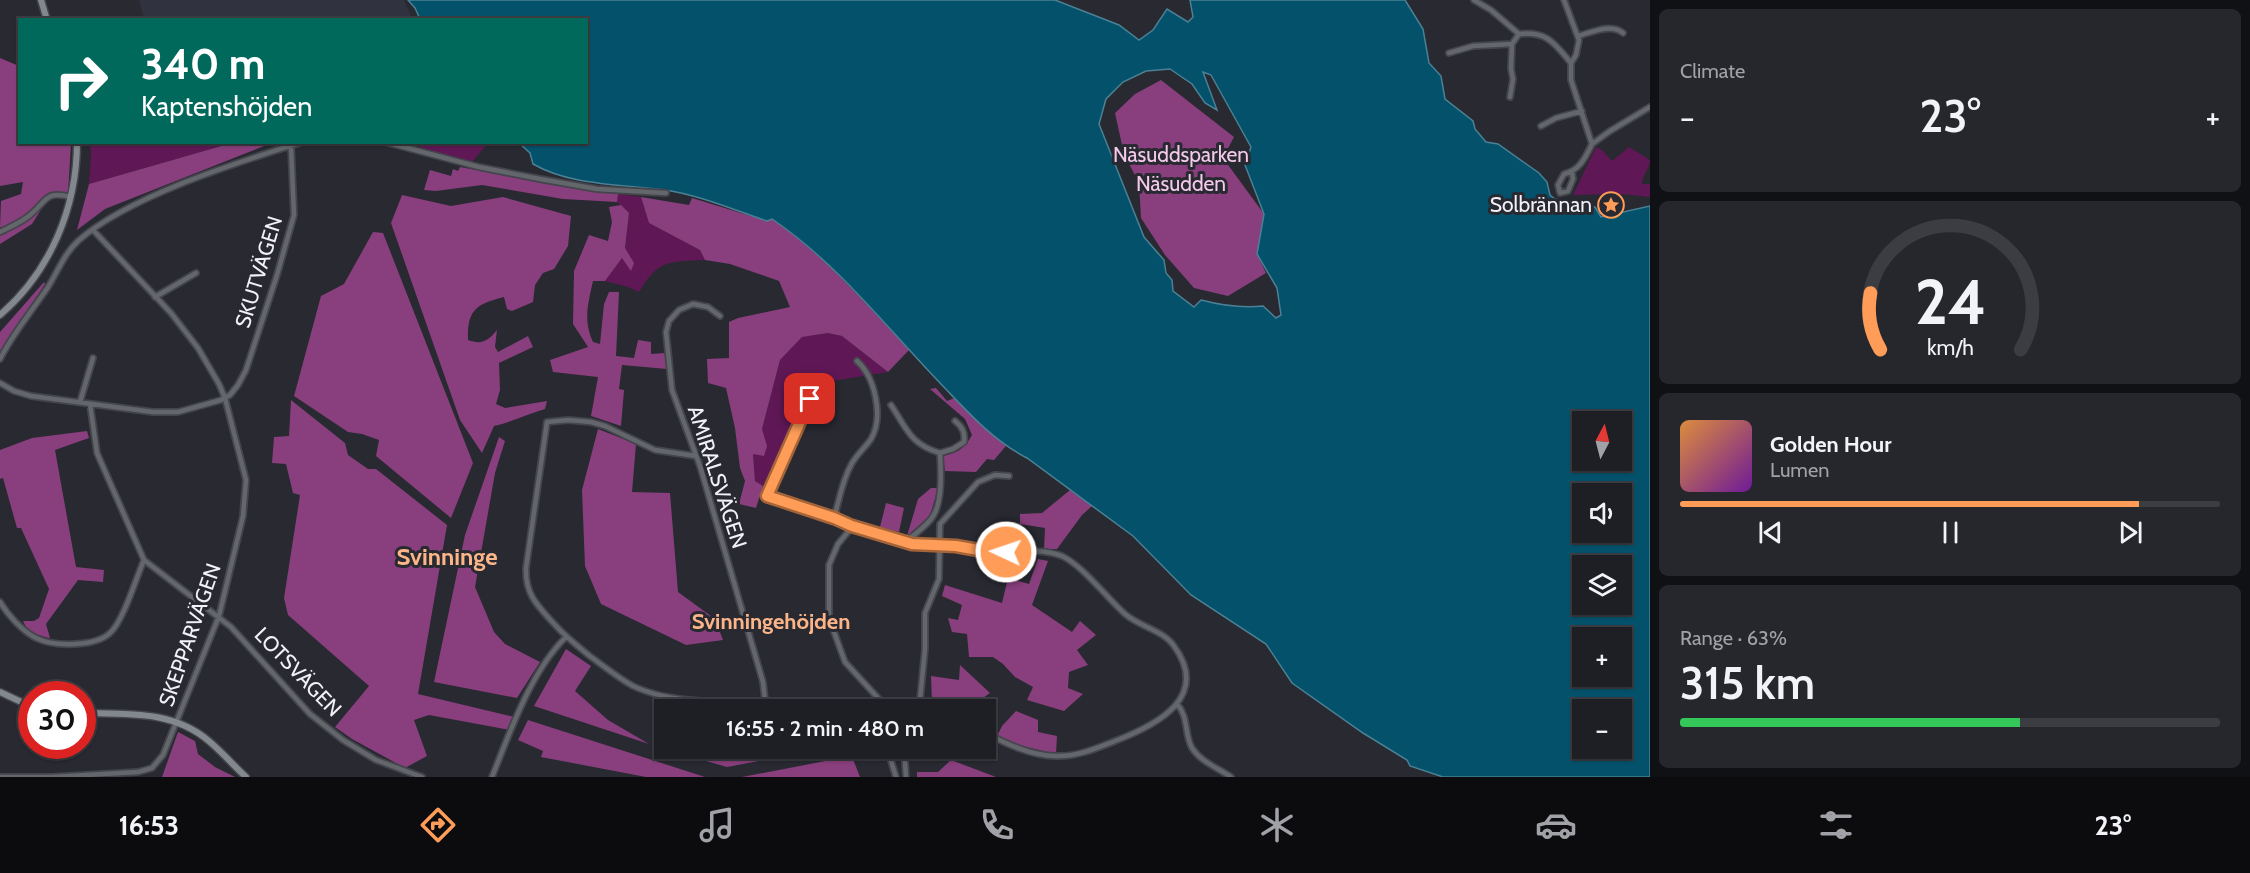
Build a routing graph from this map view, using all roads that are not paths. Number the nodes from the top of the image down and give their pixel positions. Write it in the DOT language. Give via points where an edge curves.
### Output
graph roads {
  1 [pos="40,0"];
  2 [pos="1474,0"];
  3 [pos="1564,0"];
  4 [pos="47,18"];
  5 [pos="1623,33"];
  6 [pos="1519,34"];
  7 [pos="1578,36"];
  8 [pos="1512,44"];
  9 [pos="1449,53"];
  10 [pos="1571,63"];
  11 [pos="1510,97"];
  12 [pos="1650,107"];
  13 [pos="1582,111"];
  14 [pos="1541,126"];
  15 [pos="77,144"];
  16 [pos="296,144"];
  17 [pos="393,144"];
  18 [pos="1592,144"];
  19 [pos="291,146"];
  20 [pos="1572,172"];
  21 [pos="666,193"];
  22 [pos="72,197"];
  23 [pos="93,230"];
  24 [pos="0,232"];
  25 [pos="196,273"];
  26 [pos="155,297"];
  27 [pos="0,315"];
  28 [pos="720,316"];
  29 [pos="93,358"];
  30 [pos="0,359"];
  31 [pos="857,361"];
  32 [pos="0,383"];
  33 [pos="225,398"];
  34 [pos="810,399"];
  35 [pos="80,402"];
  36 [pos="90,404"];
  37 [pos="891,405"];
  38 [pos="955,421"];
  39 [pos="940,453"];
  40 [pos="696,456"];
  41 [pos="1009,476"];
  42 [pos="834,518"];
  43 [pos="852,526"];
  44 [pos="905,542"];
  45 [pos="939,545"];
  46 [pos="144,560"];
  47 [pos="0,602"];
  48 [pos="219,616"];
  49 [pos="566,637"];
  50 [pos="0,692"];
  51 [pos="700,699"];
  52 [pos="765,699"];
  53 [pos="879,699"];
  54 [pos="920,699"];
  55 [pos="18,700"];
  56 [pos="1177,704"];
  57 [pos="96,713"];
  58 [pos="178,722"];
  59 [pos="996,738"];
  60 [pos="891,759"];
  61 [pos="905,759"];
  62 [pos="0,777"];
  63 [pos="246,777"];
  64 [pos="422,777"];
  65 [pos="492,777"];
  66 [pos="896,777"];
  67 [pos="906,777"];
  68 [pos="1231,777"];
  1 -- 4 [label="street"];
  2 -- 6 [label="street"];
  3 -- 7 [label="street"];
  5 -- 7 [label="street" via="1611,28"];
  6 -- 8 [label="street"];
  6 -- 10 [label="street" via="1552,40"];
  7 -- 10 [label="street"];
  8 -- 9 [label="street" via="1473,46"];
  8 -- 11 [label="street" via="1514,79"];
  10 -- 13 [label="street" via="1572,84"];
  12 -- 18 [label="street"];
  13 -- 14 [label="street"];
  13 -- 18 [label="street"];
  15 -- 22 [label="street"];
  16 -- 19 [label="street"];
  17 -- 21 [label="street" via="597,189"];
  18 -- 20 [label="street"];
  19 -- 23 [label="street" via="170,190"];
  19 -- 33 [label="street, SKUTVÄGEN" via="295,196 292,227 246,370"];
  20 -- 20 [label="street" via="1564,174 1558,185 1560,193 1568,191 1574,179"];
  22 -- 24 [label="street" via="45,198 27,217"];
  22 -- 27 [label="street" via="61,230 42,266"];
  23 -- 26 [label="street, SKEPPARVÄGEN"];
  23 -- 30 [label="street" via="64,257"];
  25 -- 26 [label="street"];
  26 -- 33 [label="street, SKEPPARVÄGEN" via="180,322"];
  28 -- 40 [label="street, AMIRALSVÄGEN" via="704,305 691,304 675,314 666,328 672,390"];
  29 -- 35 [label="street"];
  31 -- 42 [label="street" via="873,386 876,415 872,438 850,465"];
  32 -- 35 [label="street" via="21,394"];
  33 -- 36 [label="street" via="169,413"];
  33 -- 48 [label="street, SKEPPARVÄGEN" via="247,492"];
  34 -- 42 [label="street" via="767,496"];
  35 -- 36 [label="street"];
  36 -- 46 [label="street" via="97,453"];
  37 -- 39 [label="street" via="910,437 924,448"];
  38 -- 39 [label="street" via="965,435 963,442"];
  39 -- 44 [label="street" via="942,474 933,518"];
  40 -- 49 [label="street" via="655,450 591,422 547,422 525,581 533,600"];
  40 -- 52 [label="street, AMIRALSVÄGEN"];
  41 -- 45 [label="street" via="995,475 978,482 940,524"];
  42 -- 43 [label="street"];
  43 -- 44 [label="street"];
  43 -- 53 [label="street" via="829,565 829,618 845,662"];
  44 -- 45 [label="street"];
  45 -- 54 [label="street" via="939,579 925,613"];
  45 -- 56 [label="street" via="989,552 1048,552 1067,559 1127,616 1174,645 1187,675"];
  46 -- 47 [label="street" via="115,627 93,643 36,638"];
  46 -- 48 [label="street, LOTSVÄGEN"];
  48 -- 58 [label="street, SKEPPARVÄGEN"];
  48 -- 64 [label="street, LOTSVÄGEN" via="310,714 376,760"];
  49 -- 51 [label="street" via="635,686"];
  49 -- 65 [label="street" via="537,676"];
  50 -- 55 [label="street"];
  56 -- 59 [label="street" via="1129,736 1065,756 1041,754"];
  56 -- 68 [label="street" via="1184,713 1189,742 1196,753"];
  57 -- 58 [label="street" via="147,715"];
  58 -- 62 [label="street, SKEPPARVÄGEN" via="163,755 152,768 74,776"];
  58 -- 63 [label="street" via="209,741"];
  60 -- 66 [label="street"];
  61 -- 67 [label="street"];
}
